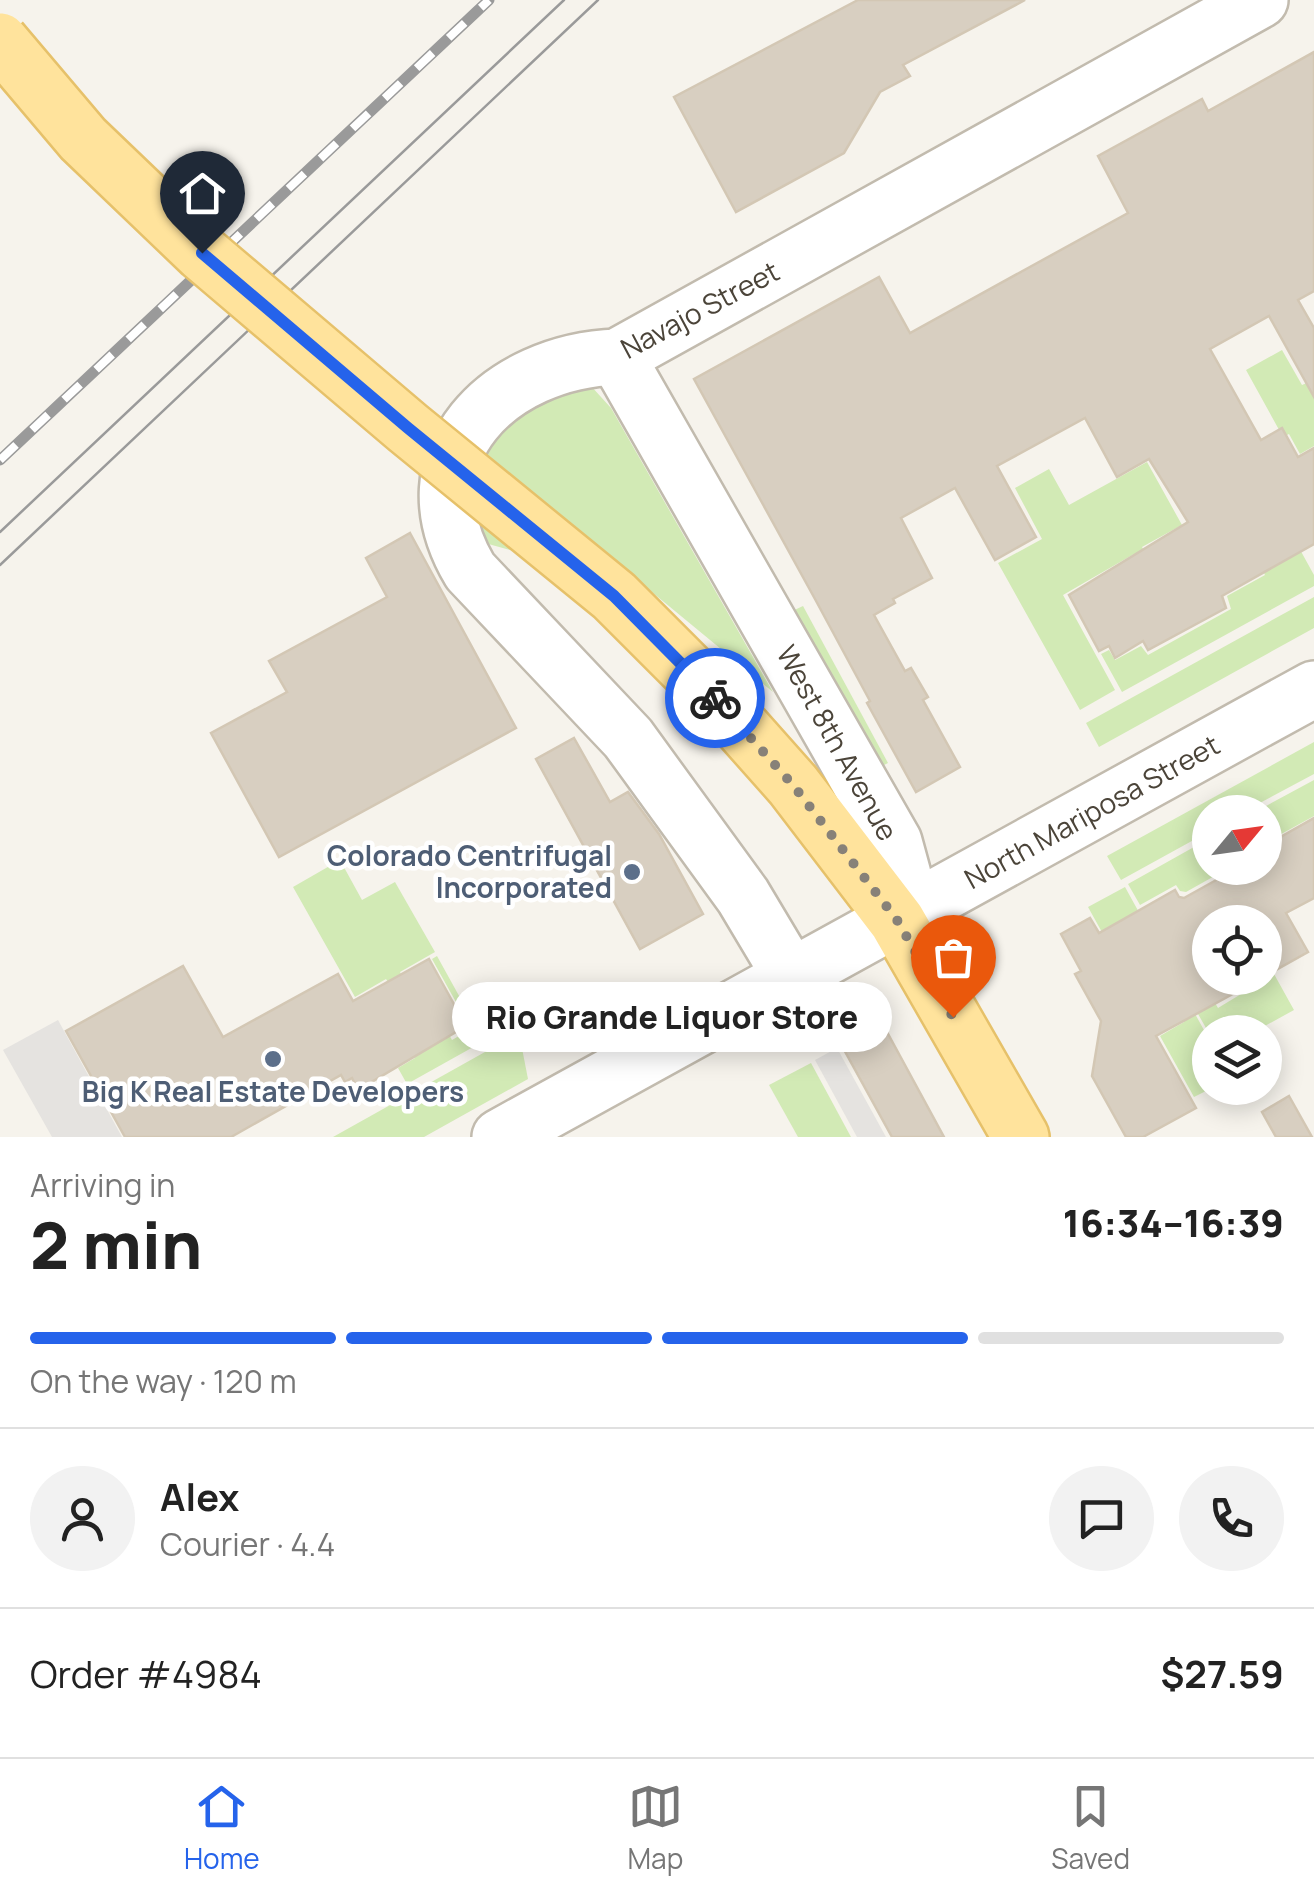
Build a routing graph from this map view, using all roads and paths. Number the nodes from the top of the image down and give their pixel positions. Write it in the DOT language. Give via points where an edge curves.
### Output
graph roads {
  1 [pos="1260,0"];
  2 [pos="0,41"];
  3 [pos="617,357"];
  4 [pos="1314,689"];
  5 [pos="897,920"];
  6 [pos="792,978"];
  7 [pos="500,1137"];
  8 [pos="1022,1137"];
  1 -- 3 [label="street, Navajo Street"];
  2 -- 5 [label="main road, bridge" via="83,140 202,253 614,596 793,785"];
  3 -- 5 [label="street, West 8th Avenue" via="894,842 903,875"];
  3 -- 6 [label="street, Navajo Street" via="549,370 480,414 448,471 448,524 470,571 666,787"];
  4 -- 5 [label="street, North Mariposa Street"];
  5 -- 6 [label="street, North Mariposa Street"];
  5 -- 8 [label="main road"];
  6 -- 7 [label="street, North Mariposa Street"];
}
